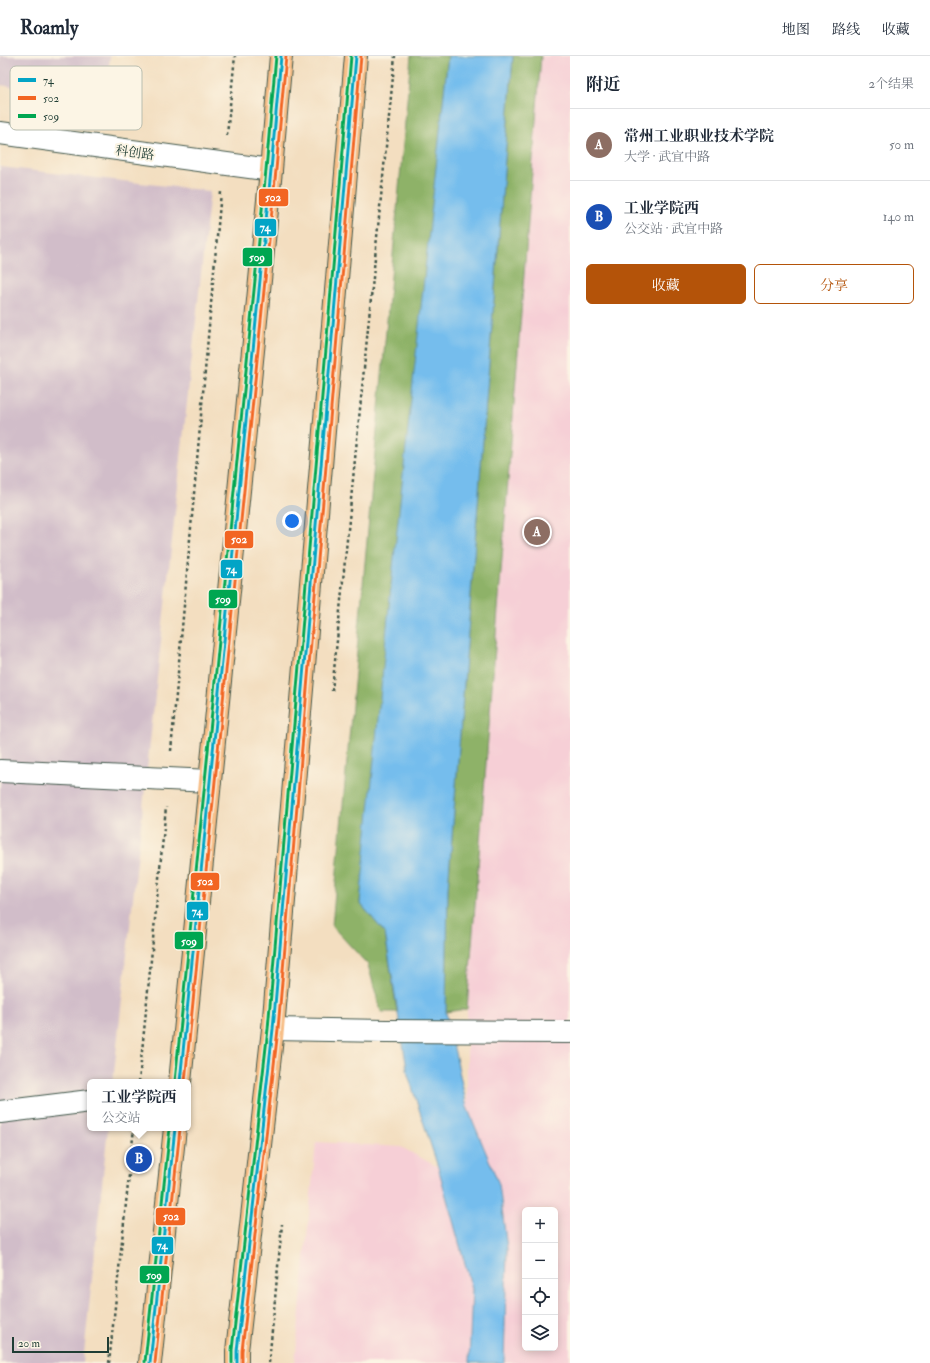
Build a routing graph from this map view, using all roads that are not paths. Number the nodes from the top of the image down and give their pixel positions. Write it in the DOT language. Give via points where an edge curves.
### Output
graph roads {
  1 [pos="280,56"];
  2 [pos="356,56"];
  3 [pos="0,134"];
  4 [pos="270,170"];
  5 [pos="0,771"];
  6 [pos="210,781"];
  7 [pos="273,1029"];
  8 [pos="570,1032"];
  9 [pos="180,1079"];
  10 [pos="87,1100"];
  11 [pos="0,1112"];
  12 [pos="175,1131"];
  13 [pos="236,1359"];
  14 [pos="150,1363"];
  1 -- 4 [label="main road"];
  2 -- 7 [label="main road"];
  3 -- 4 [label="street, 科创路"];
  4 -- 6 [label="main road"];
  5 -- 6 [label="street"];
  6 -- 9 [label="main road"];
  7 -- 8 [label="street"];
  7 -- 13 [label="main road"];
  10 -- 11 [label="street"];
  12 -- 14 [label="main road"];
}
